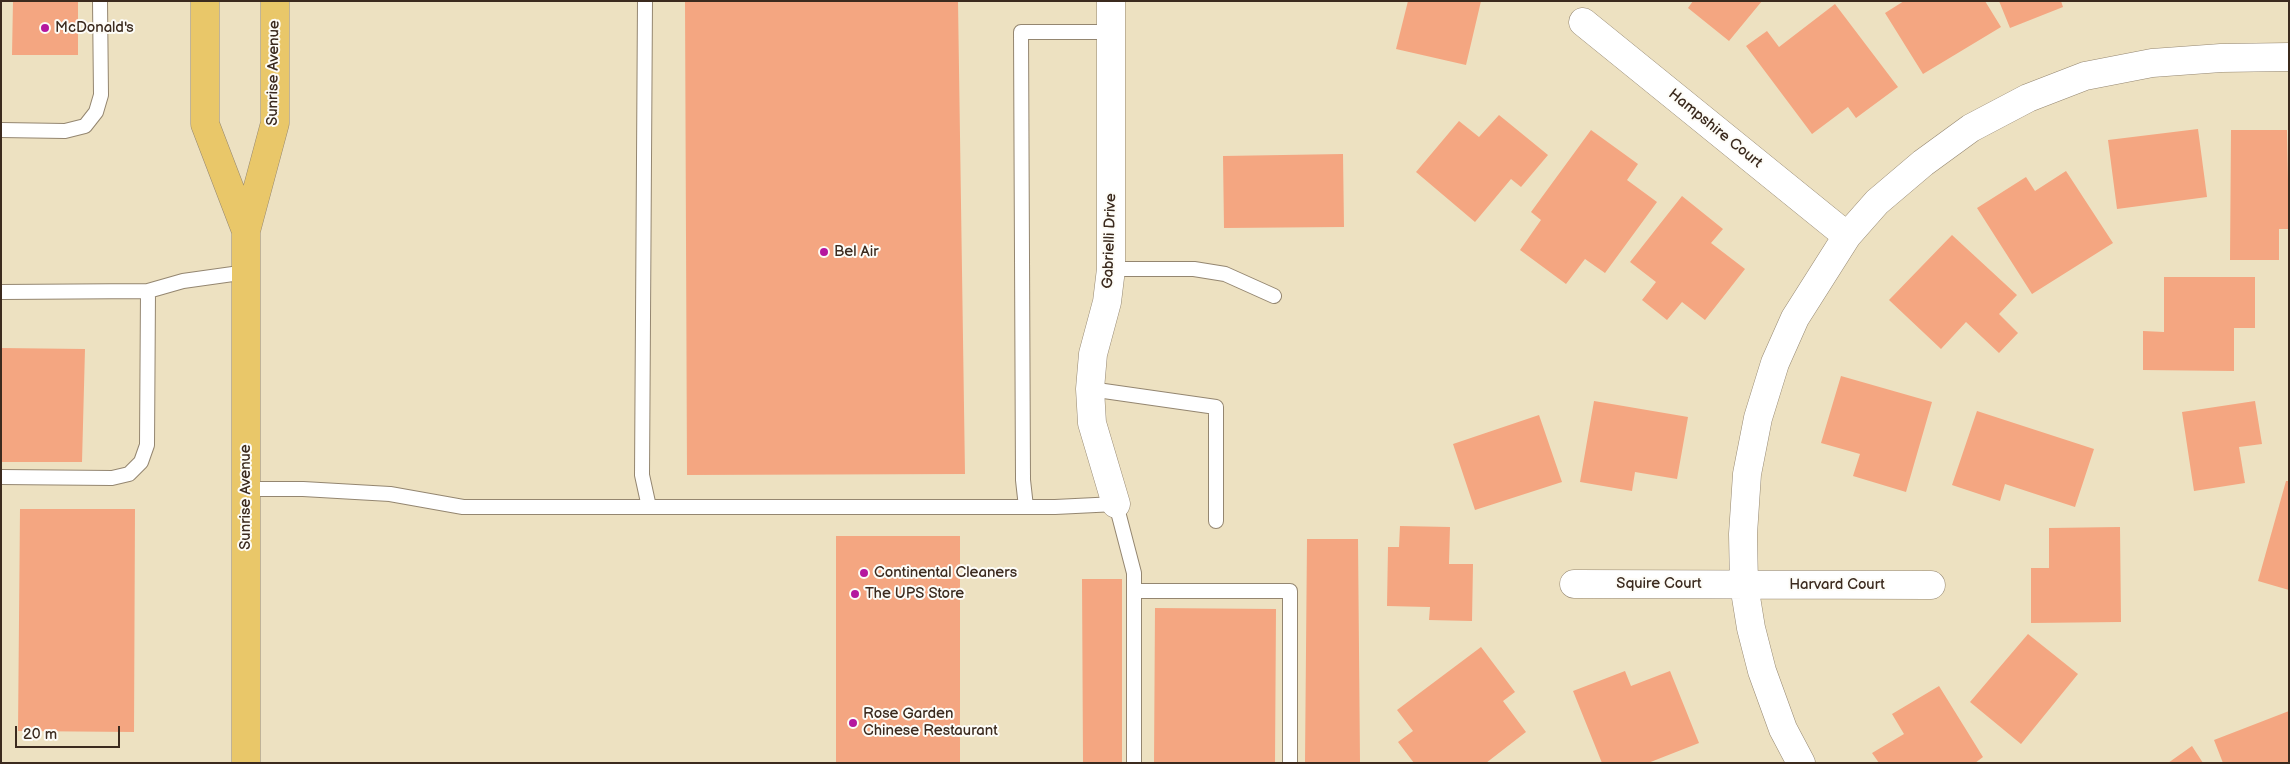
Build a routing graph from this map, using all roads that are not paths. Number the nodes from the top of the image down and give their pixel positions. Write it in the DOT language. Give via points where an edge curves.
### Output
graph roads {
  1 [pos="100,1"];
  2 [pos="205,1"];
  3 [pos="275,1"];
  4 [pos="645,1"];
  5 [pos="1111,1"];
  6 [pos="1583,22"];
  7 [pos="1111,32"];
  8 [pos="2289,57"];
  9 [pos="1,130"];
  10 [pos="246,231"];
  11 [pos="1847,236"];
  12 [pos="1111,269"];
  13 [pos="247,272"];
  14 [pos="148,291"];
  15 [pos="1,292"];
  16 [pos="1274,296"];
  17 [pos="1090,389"];
  18 [pos="1,477"];
  19 [pos="245,489"];
  20 [pos="1116,504"];
  21 [pos="649,507"];
  22 [pos="1026,507"];
  23 [pos="1216,521"];
  24 [pos="1574,584"];
  25 [pos="1744,585"];
  26 [pos="1931,586"];
  27 [pos="1134,591"];
  28 [pos="246,763"];
  29 [pos="1134,763"];
  30 [pos="1290,763"];
  31 [pos="1801,763"];
  1 -- 9 [label="lane" via="101,95 96,112 85,126 65,132"];
  2 -- 10 [label="main road, Sunrise Avenue" via="205,124"];
  3 -- 10 [label="main road, Sunrise Avenue" via="275,123"];
  4 -- 21 [label="lane" via="642,475"];
  5 -- 7 [label="street, Gabrielli Drive"];
  6 -- 11 [label="street, Hampshire Court"];
  7 -- 12 [label="street, Gabrielli Drive"];
  7 -- 22 [label="lane" via="1021,32 1023,470"];
  8 -- 11 [label="street" via="2152,63 2085,76 2028,98 1971,128 1923,163 1876,202"];
  10 -- 13 [label="main road, Sunrise Avenue"];
  11 -- 25 [label="street" via="1795,318 1775,363 1758,418 1747,474"];
  12 -- 16 [label="lane" via="1194,269 1225,274"];
  12 -- 17 [label="street, Gabrielli Drive" via="1107,302 1093,354"];
  13 -- 14 [label="lane" via="183,281"];
  13 -- 19 [label="main road, Sunrise Avenue"];
  14 -- 15 [label="lane"];
  14 -- 18 [label="lane" via="147,445 141,462 128,474 112,478"];
  17 -- 20 [label="street, Gabrielli Drive" via="1092,423"];
  17 -- 23 [label="lane" via="1216,406"];
  19 -- 21 [label="lane" via="390,494 463,507"];
  19 -- 28 [label="main road, Sunrise Avenue"];
  20 -- 22 [label="lane"];
  20 -- 27 [label="lane" via="1134,573"];
  21 -- 22 [label="lane"];
  24 -- 25 [label="street, Squire Court"];
  25 -- 26 [label="street, Harvard Court"];
  25 -- 31 [label="street" via="1762,671 1783,729"];
  27 -- 29 [label="lane"];
  27 -- 30 [label="lane" via="1290,591"];
}
